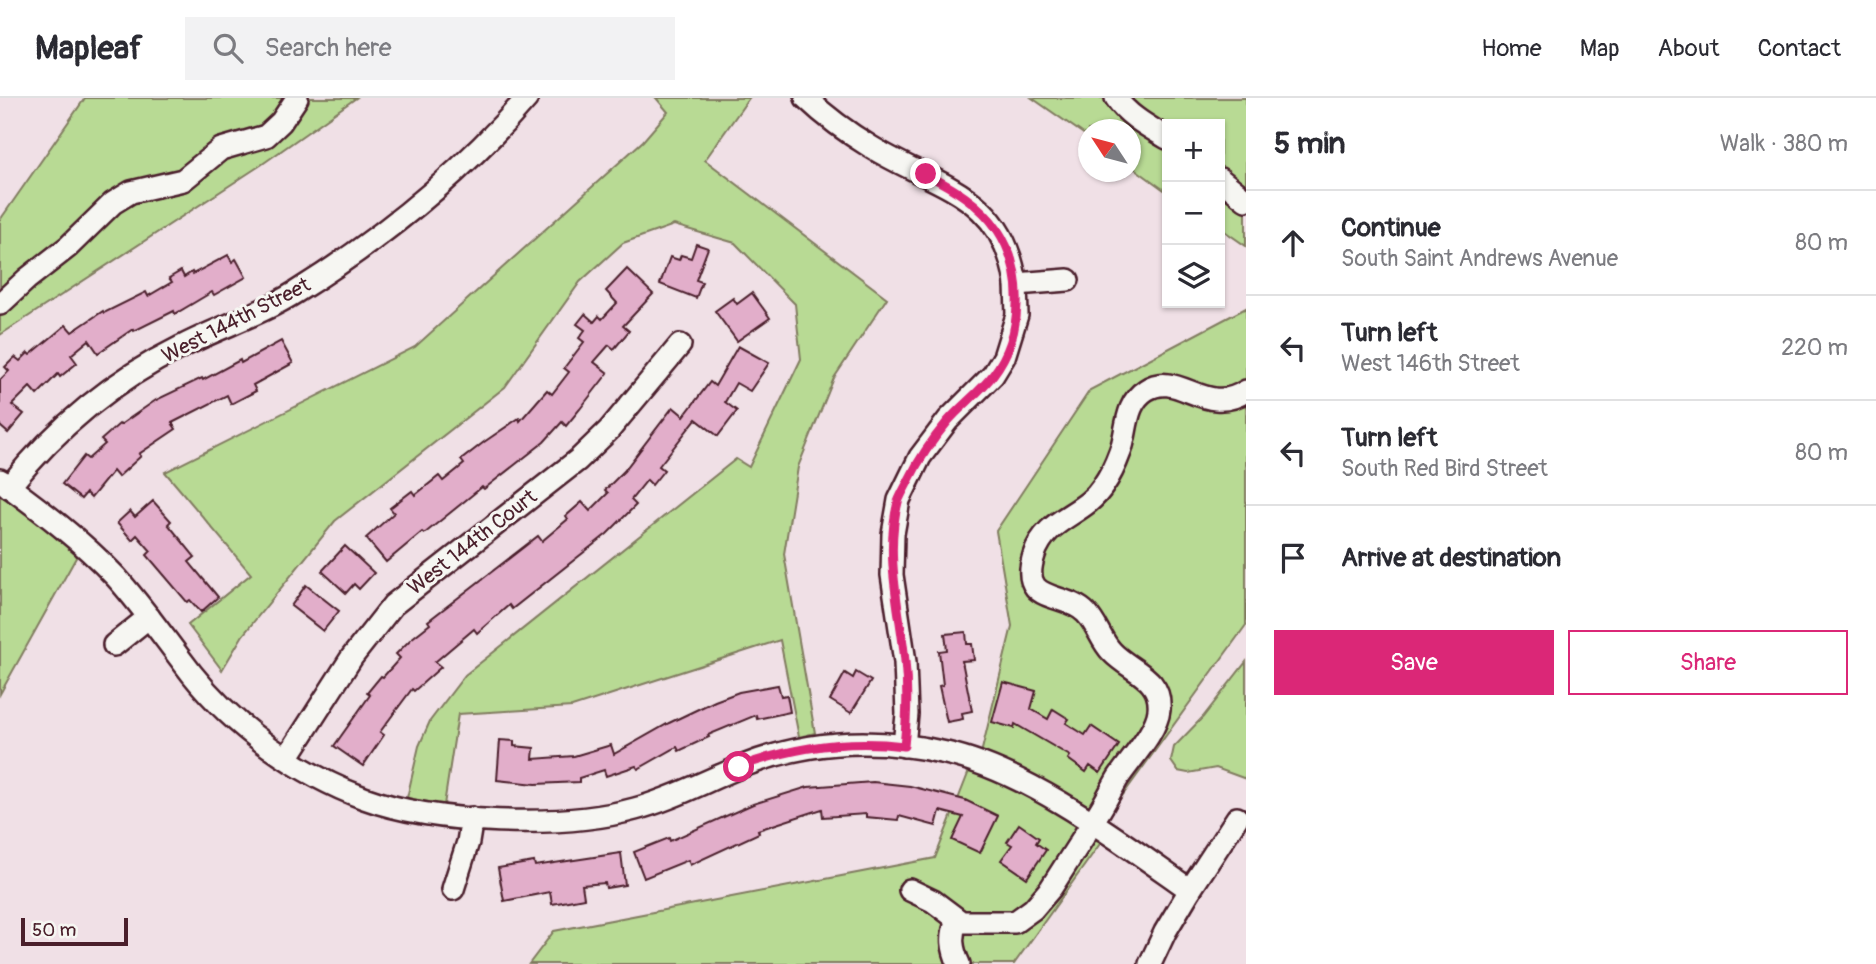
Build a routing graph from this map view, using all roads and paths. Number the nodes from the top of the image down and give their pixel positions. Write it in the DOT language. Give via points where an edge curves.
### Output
graph roads {
  1 [pos="297,98"];
  2 [pos="527,98"];
  3 [pos="806,98"];
  4 [pos="1116,98"];
  5 [pos="1162,135"];
  6 [pos="1225,182"];
  7 [pos="1246,200"];
  8 [pos="1068,280"];
  9 [pos="1016,284"];
  10 [pos="0,304"];
  11 [pos="680,345"];
  12 [pos="1246,391"];
  13 [pos="4,484"];
  14 [pos="149,617"];
  15 [pos="114,645"];
  16 [pos="904,746"];
  17 [pos="287,758"];
  18 [pos="1097,815"];
  19 [pos="472,818"];
  20 [pos="1237,818"];
  21 [pos="1086,833"];
  22 [pos="453,889"];
  23 [pos="910,890"];
  24 [pos="1190,890"];
  25 [pos="957,921"];
  26 [pos="959,964"];
  27 [pos="1150,964"];
  1 -- 10 [label="street" via="270,134 221,149 183,180 131,192 113,203"];
  2 -- 13 [label="street, West 144th Street" via="490,140 381,235 295,293 180,347 131,377 70,420"];
  3 -- 9 [label="street" via="871,147 969,200 997,230"];
  4 -- 5 [label="street"];
  6 -- 7 [label="street"];
  8 -- 9 [label="street"];
  9 -- 16 [label="street" via="1017,315 1004,357 920,457 899,500 892,575 905,662"];
  11 -- 17 [label="street, West 144th Court" via="578,460 393,605 359,647"];
  12 -- 18 [label="street" via="1216,401 1177,386 1146,390 1130,411 1120,453 1103,486 1089,502 1044,534 1034,553 1031,575 1039,591 1085,612 1112,652 1157,690 1160,708 1156,723"];
  13 -- 14 [label="street" via="83,545"];
  14 -- 15 [label="street"];
  14 -- 17 [label="street" via="215,700"];
  16 -- 19 [label="street" via="857,742 799,749 614,814 538,821"];
  16 -- 24 [label="street" via="962,757 1028,785"];
  17 -- 19 [label="street" via="367,799"];
  19 -- 22 [label="street"];
  20 -- 24 [label="street"];
  21 -- 25 [label="street" via="1051,888 1025,916 1004,923"];
  23 -- 25 [label="street"];
  24 -- 27 [label="street"];
  25 -- 26 [label="street" via="953,946"];
}
